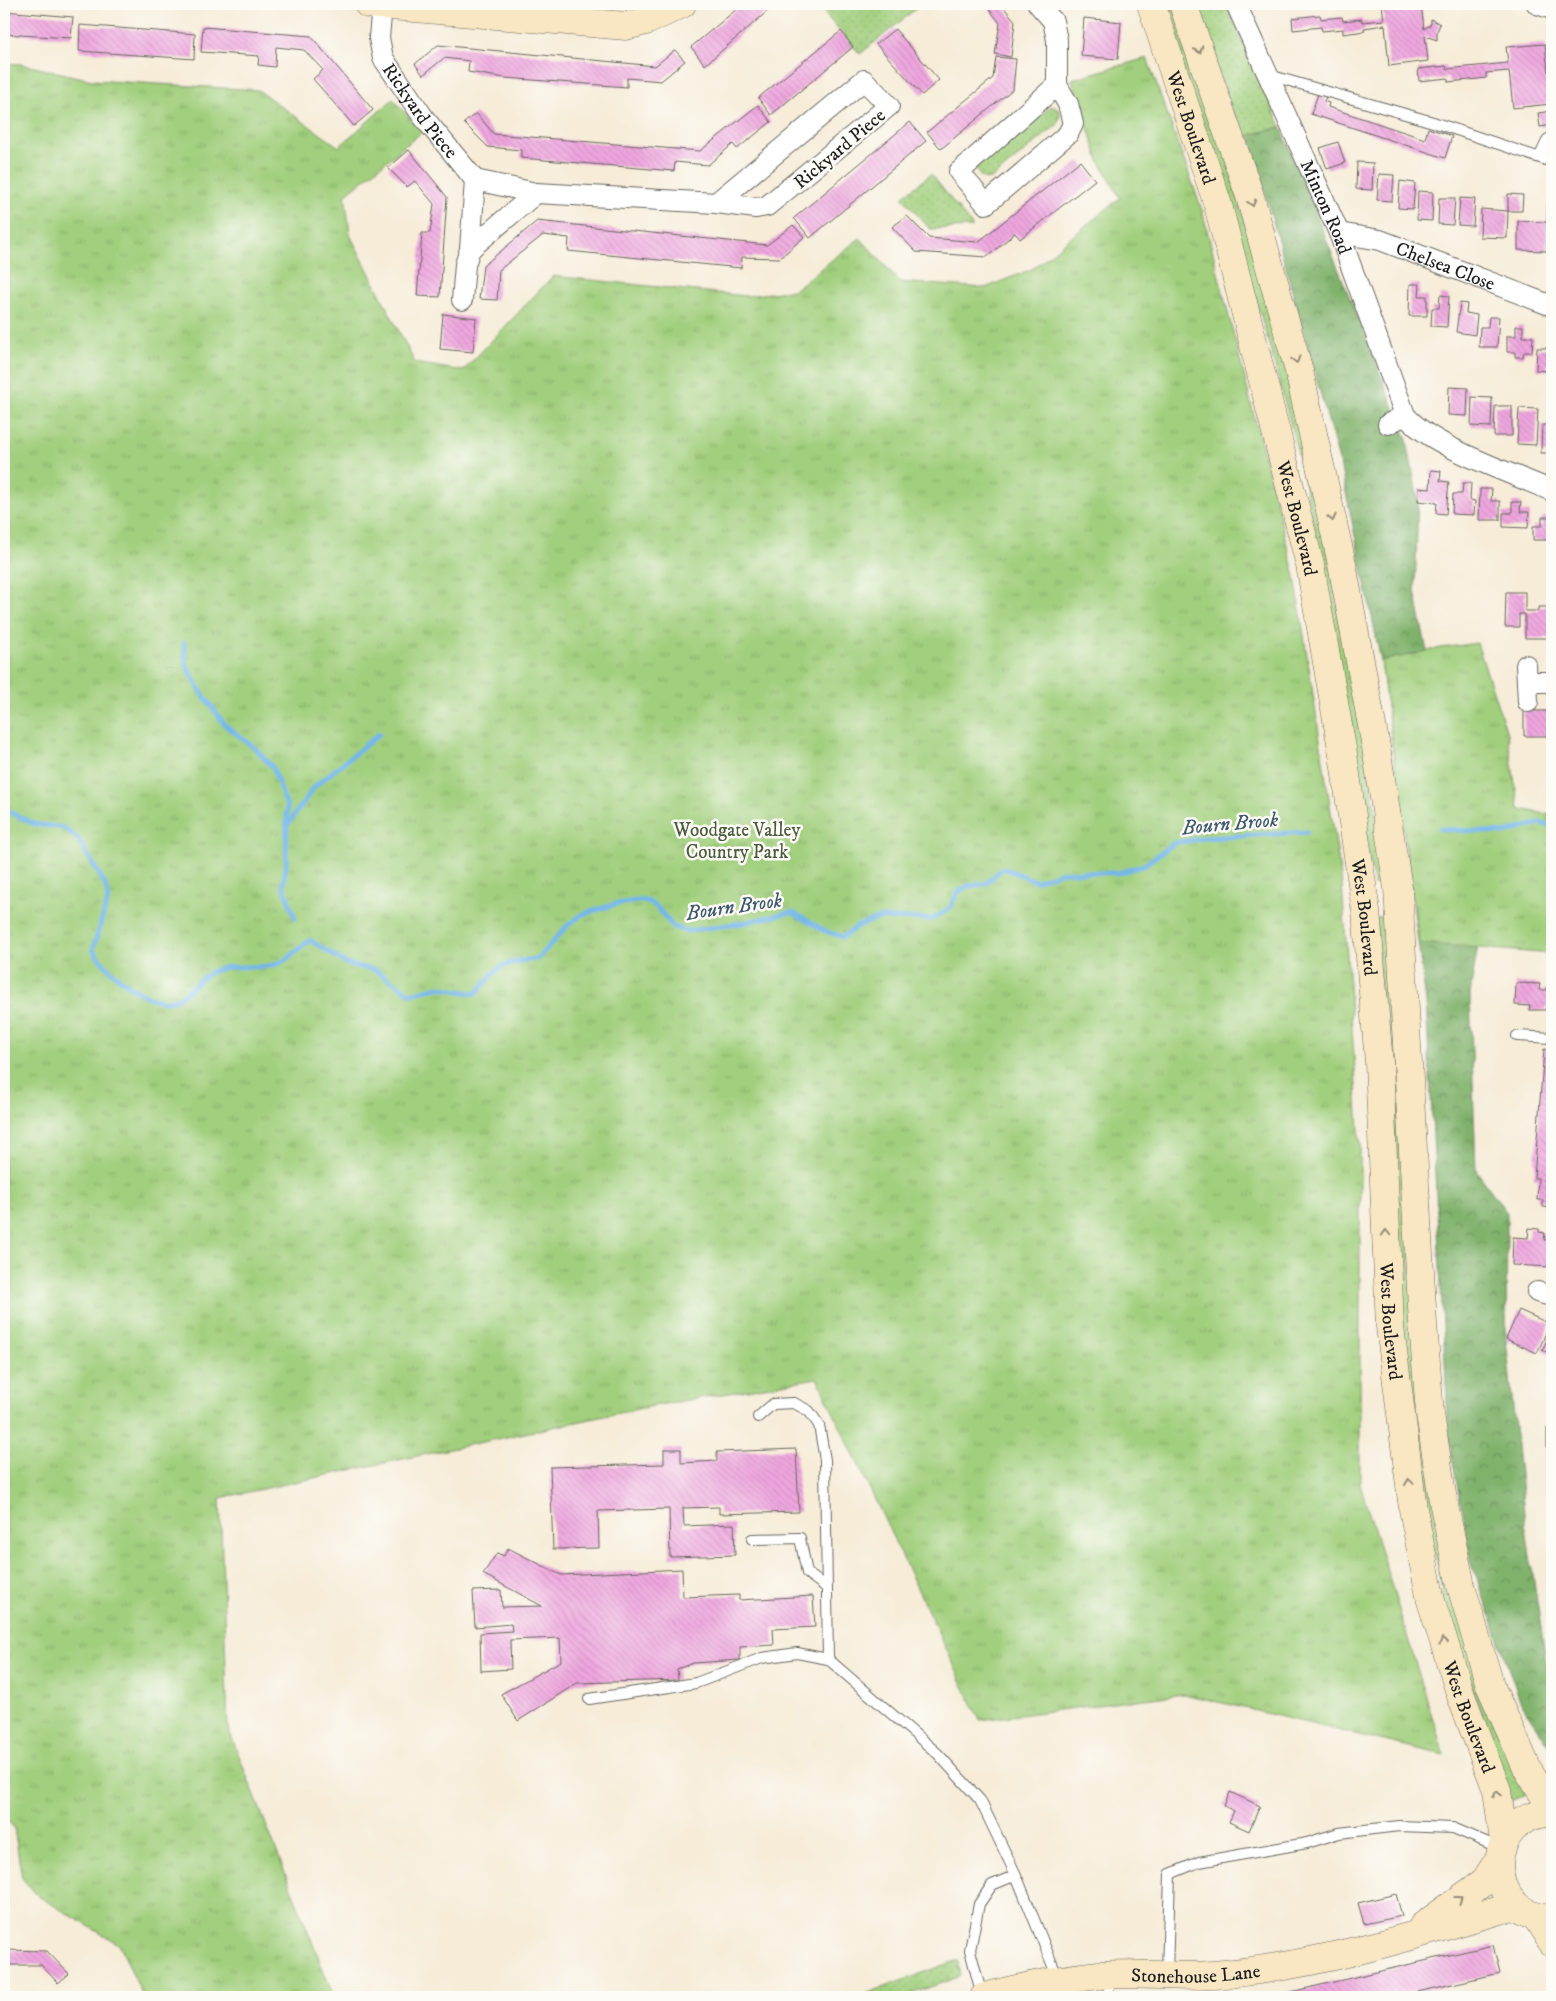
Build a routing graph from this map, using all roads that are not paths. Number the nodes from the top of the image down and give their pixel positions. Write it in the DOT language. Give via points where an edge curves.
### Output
graph roads {
  1 [pos="375,4"];
  2 [pos="682,4"];
  3 [pos="1038,4"];
  4 [pos="1151,4"];
  5 [pos="1183,4"];
  6 [pos="1237,4"];
  7 [pos="1537,4"];
  8 [pos="1552,9"];
  9 [pos="1269,75"];
  10 [pos="1057,85"];
  11 [pos="1552,138"];
  12 [pos="1540,156"];
  13 [pos="1552,162"];
  14 [pos="475,180"];
  15 [pos="536,192"];
  16 [pos="716,203"];
  17 [pos="1339,233"];
  18 [pos="470,248"];
  19 [pos="462,300"];
  20 [pos="1552,306"];
  21 [pos="1552,491"];
  22 [pos="1552,682"];
  23 [pos="1527,683"];
  24 [pos="1517,1036"];
  25 [pos="1552,1038"];
  26 [pos="758,1417"];
  27 [pos="752,1539"];
  28 [pos="827,1588"];
  29 [pos="828,1659"];
  30 [pos="589,1699"];
  31 [pos="1552,1804"];
  32 [pos="1552,1813"];
  33 [pos="1501,1850"];
  34 [pos="1016,1875"];
  35 [pos="1535,1912"];
  36 [pos="1406,1939"];
  37 [pos="1552,1942"];
  38 [pos="1167,1974"];
  39 [pos="1109,1986"];
  40 [pos="1064,1989"];
  41 [pos="983,1997"];
  1 -- 2 [label="main road" via="626,26 646,21"];
  1 -- 14 [label="street, Rickyard Piece" via="382,58 424,118"];
  3 -- 10 [label="street" via="1053,21 1057,40"];
  33 -- 4 [label="main road, West Boulevard, one-way" via="1497,1790 1460,1696 1431,1601 1413,1509 1390,1327 1379,1062 1366,911 1310,565 1218,205"];
  5 -- 31 [label="main road, West Boulevard, one-way" via="1249,193 1299,371 1342,564 1376,747 1398,888 1425,1354 1443,1501 1461,1586 1490,1685 1526,1768"];
  6 -- 9 [label="street, Minton Road"];
  7 -- 8 [label="street"];
  9 -- 12 [label="lane"];
  9 -- 17 [label="street, Minton Road"];
  10 -- 10 [label="street" via="959,172 986,204 1068,134 1073,124 1068,104"];
  11 -- 12 [label="lane" via="1548,138"];
  12 -- 13 [label="lane"];
  14 -- 15 [label="street, Rickyard Piece"];
  14 -- 18 [label="street"];
  15 -- 16 [label="street, Rickyard Piece"];
  15 -- 18 [label="street" via="487,237"];
  16 -- 16 [label="street, Rickyard Piece" via="864,80 889,106 767,206 756,208"];
  17 -- 20 [label="street, Chelsea Close" via="1380,240"];
  17 -- 21 [label="street, Minton Road" via="1396,419"];
  18 -- 19 [label="street" via="464,265"];
  22 -- 23 [label="street"];
  24 -- 25 [label="lane"];
  26 -- 28 [label="lane" via="773,1404 794,1403 809,1411 819,1426 825,1460"];
  27 -- 28 [label="lane" via="800,1538 806,1572"];
  28 -- 29 [label="lane"];
  29 -- 30 [label="lane" via="796,1653 762,1658 696,1684"];
  29 -- 34 [label="lane" via="938,1754 980,1800"];
  32 -- 33 [label="main road, Stonehouse Lane" via="1528,1818 1510,1832"];
  33 -- 35 [label="main road, West Boulevard" via="1502,1884"];
  36 -- 33 [label="main road, Stonehouse Lane, one-way" via="1485,1881"];
  33 -- 38 [label="lane" via="1453,1828 1399,1826 1339,1833 1307,1843 1199,1862 1170,1874"];
  34 -- 40 [label="lane"];
  34 -- 41 [label="lane" via="992,1885 980,1904 970,1950"];
  35 -- 36 [label="main road, Stonehouse Lane"];
  35 -- 37 [label="main road, West Boulevard"];
  36 -- 38 [label="main road, Stonehouse Lane" via="1279,1967 1212,1975"];
  38 -- 39 [label="main road, Stonehouse Lane"];
  39 -- 40 [label="main road, Stonehouse Lane"];
  40 -- 41 [label="main road, Stonehouse Lane"];
}
